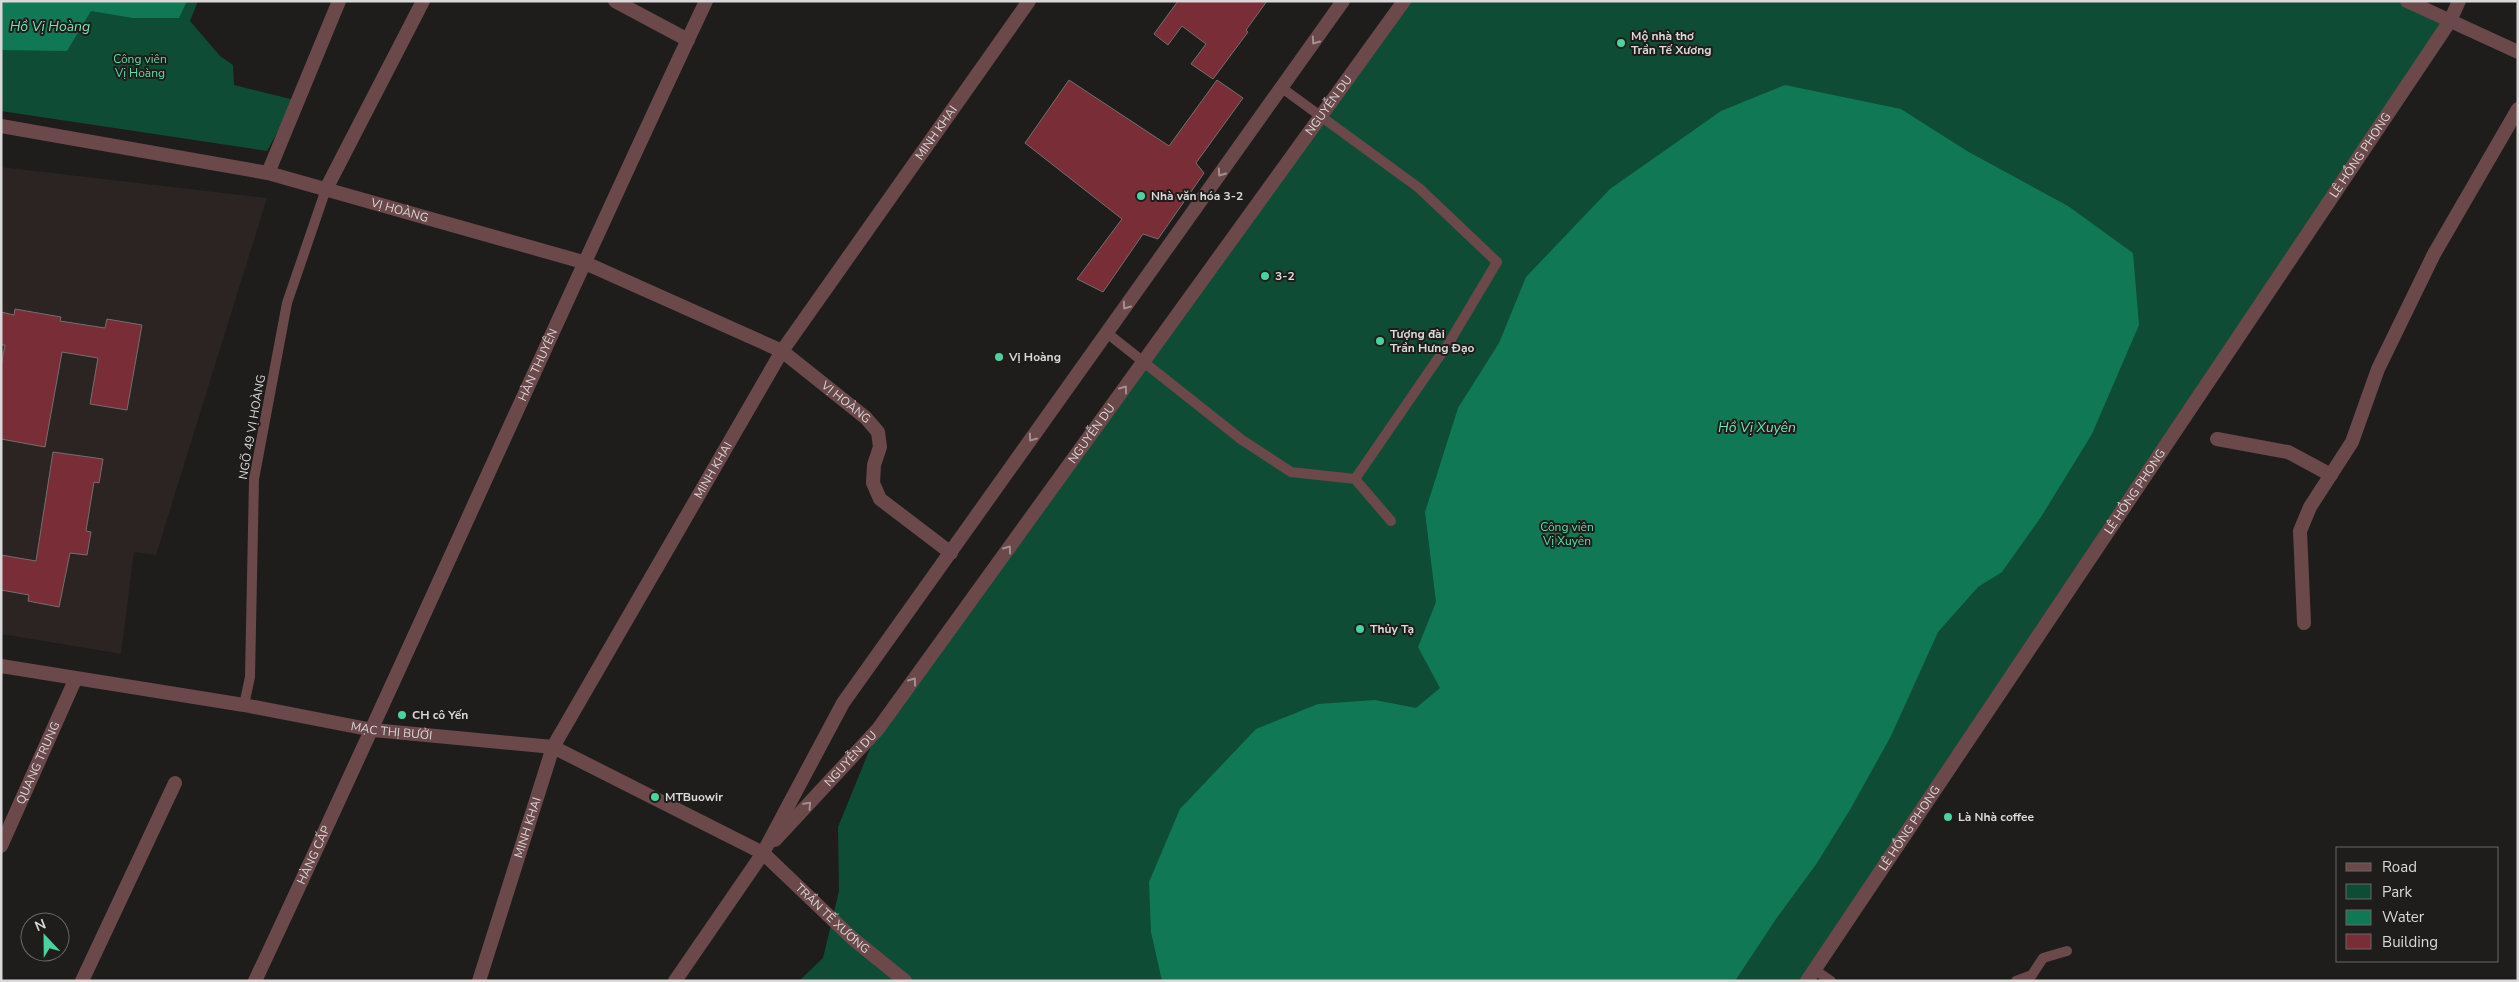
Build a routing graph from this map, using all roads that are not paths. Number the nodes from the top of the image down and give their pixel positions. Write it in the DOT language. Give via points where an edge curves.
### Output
graph roads {
  1 [pos="339,1"];
  2 [pos="423,1"];
  3 [pos="615,1"];
  4 [pos="706,1"];
  5 [pos="1029,1"];
  6 [pos="1343,1"];
  7 [pos="1404,1"];
  8 [pos="2407,1"];
  9 [pos="2459,1"];
  10 [pos="2450,21"];
  11 [pos="688,40"];
  12 [pos="2518,52"];
  13 [pos="1282,88"];
  14 [pos="2518,109"];
  15 [pos="1322,115"];
  16 [pos="1,126"];
  17 [pos="268,173"];
  18 [pos="326,189"];
  19 [pos="583,262"];
  20 [pos="1107,333"];
  21 [pos="782,351"];
  22 [pos="1142,363"];
  23 [pos="2217,439"];
  24 [pos="2331,474"];
  25 [pos="1355,479"];
  26 [pos="1391,521"];
  27 [pos="951,553"];
  28 [pos="2304,623"];
  29 [pos="1,666"];
  30 [pos="75,680"];
  31 [pos="244,705"];
  32 [pos="373,730"];
  33 [pos="553,747"];
  34 [pos="175,783"];
  35 [pos="1,846"];
  36 [pos="763,853"];
  37 [pos="2068,951"];
  38 [pos="1811,975"];
  39 [pos="82,981"];
  40 [pos="255,981"];
  41 [pos="479,981"];
  42 [pos="675,981"];
  43 [pos="905,981"];
  44 [pos="1831,981"];
  45 [pos="2016,981"];
  1 -- 17 [label="street"];
  2 -- 18 [label="street"];
  3 -- 11 [label="street"];
  4 -- 11 [label="street, HÀN THUYÊN"];
  5 -- 21 [label="street, MINH KHAI"];
  6 -- 13 [label="street, NGUYỄN DU, one-way"];
  7 -- 15 [label="street, NGUYỄN DU"];
  8 -- 10 [label="street"];
  9 -- 10 [label="street, LÊ HỒNG PHONG"];
  10 -- 12 [label="street"];
  10 -- 38 [label="street, LÊ HỒNG PHONG"];
  11 -- 19 [label="street, HÀN THUYÊN"];
  13 -- 15 [label="lane"];
  13 -- 20 [label="street, NGUYỄN DU, one-way"];
  14 -- 24 [label="street" via="2434,254 2378,369 2352,442"];
  15 -- 22 [label="street, NGUYỄN DU"];
  15 -- 25 [label="lane" via="1419,188 1497,262 1450,341"];
  16 -- 17 [label="street, VỊ HOÀNG"];
  17 -- 18 [label="street, VỊ HOÀNG"];
  18 -- 19 [label="street, VỊ HOÀNG"];
  18 -- 31 [label="lane, NGÕ 49 VỊ HOÀNG" via="287,303 254,479 250,677"];
  19 -- 21 [label="street, VỊ HOÀNG"];
  19 -- 32 [label="street, HÀN THUYÊN"];
  20 -- 22 [label="lane"];
  20 -- 27 [label="street, NGUYỄN DU, one-way"];
  21 -- 27 [label="street, VỊ HOÀNG" via="866,418 878,432 880,447 873,483 880,499"];
  21 -- 33 [label="street, MINH KHAI"];
  22 -- 25 [label="lane" via="1242,440 1291,472"];
  36 -- 22 [label="street, NGUYỄN DU, one-way" via="878,729"];
  23 -- 24 [label="street" via="2288,452"];
  24 -- 28 [label="street" via="2310,506 2300,531"];
  25 -- 26 [label="lane"];
  27 -- 36 [label="street, NGUYỄN DU" via="842,703"];
  29 -- 30 [label="street, MẠC THỊ BƯỞI"];
  30 -- 31 [label="street, MẠC THỊ BƯỞI"];
  30 -- 35 [label="street, QUANG TRUNG"];
  31 -- 32 [label="street, MẠC THỊ BƯỞI"];
  32 -- 33 [label="street, MẠC THỊ BƯỞI"];
  32 -- 40 [label="street, HÀNG CẤP"];
  33 -- 36 [label="street, MẠC THỊ BƯỞI"];
  33 -- 41 [label="street, MINH KHAI"];
  34 -- 39 [label="street"];
  36 -- 42 [label="street, NGUYỄN DU"];
  36 -- 43 [label="street, TRẦN TẾ XƯƠNG" via="852,938"];
  37 -- 45 [label="lane" via="2043,958 2032,975"];
  38 -- 44 [label="lane"];
}
